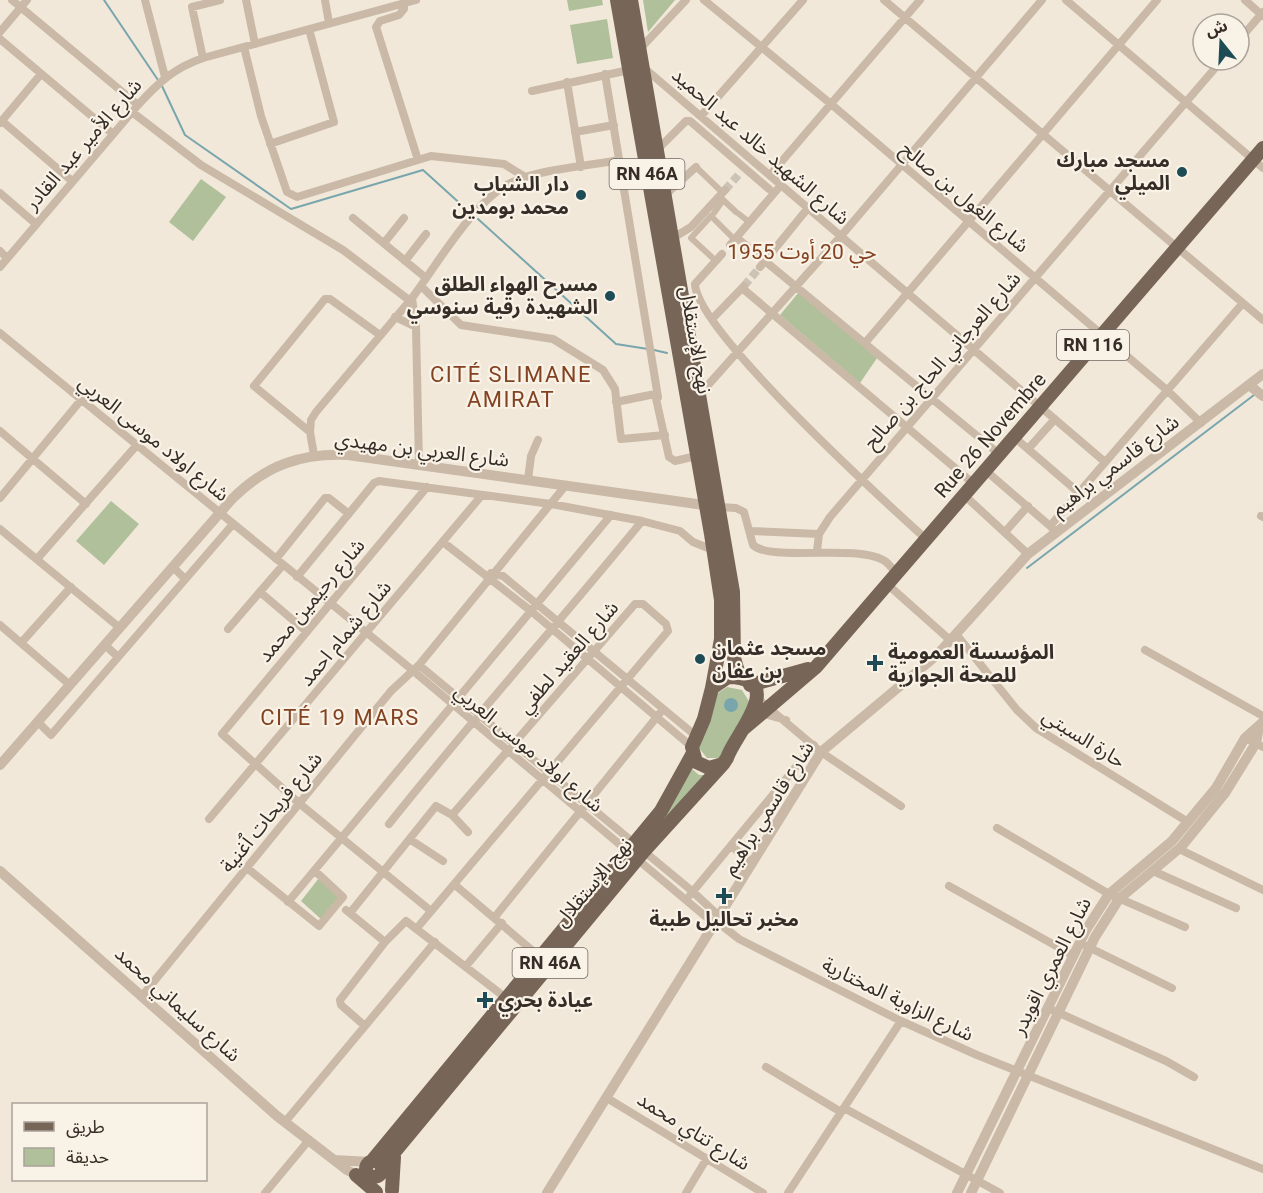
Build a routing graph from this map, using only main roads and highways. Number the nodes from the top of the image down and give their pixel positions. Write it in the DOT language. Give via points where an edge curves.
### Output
graph roads {
  1 [pos="617,0"];
  2 [pos="631,0"];
  3 [pos="633,53"];
  4 [pos="636,68"];
  5 [pos="1263,147"];
  6 [pos="1258,164"];
  7 [pos="712,506"];
  8 [pos="816,667"];
  9 [pos="745,681"];
  10 [pos="712,688"];
  11 [pos="742,730"];
  12 [pos="693,746"];
  13 [pos="723,764"];
  14 [pos="636,851"];
  15 [pos="510,1001"];
  16 [pos="399,1146"];
  17 [pos="371,1169"];
  18 [pos="395,1192"];
  19 [pos="377,1193"];
  1 -- 3 [label="main road, نهج الإستقلال / RN 46A"];
  2 -- 3 [label="main road, نهج الإستقلال / RN 46A"];
  3 -- 4 [label="main road, نهج الإستقلال / RN 46A"];
  4 -- 7 [label="main road, نهج الإستقلال / RN 46A" via="696,456"];
  4 -- 7 [label="main road, نهج الإستقلال / RN 46A" via="665,195 682,236"];
  5 -- 6 [label="main road, Rue 26 Novembre / RN 116"];
  6 -- 8 [label="main road, Rue 26 Novembre / RN 116" via="1177,248"];
  7 -- 9 [label="main road, نهج الإستقلال / RN 46A" via="733,592 734,658"];
  7 -- 10 [label="main road, نهج الإستقلال / RN 46A" via="713,550 721,600 721,639"];
  8 -- 9 [label="main road"];
  8 -- 11 [label="main road, Rue 26 Novembre / RN 116"];
  9 -- 10 [label="main road" via="728,677"];
  9 -- 11 [label="main road, نهج الإستقلال" via="757,698 756,708"];
  10 -- 12 [label="main road, نهج الإستقلال"];
  11 -- 13 [label="main road, نهج الإستقلال"];
  12 -- 13 [label="main road" via="702,766"];
  12 -- 14 [label="main road, نهج الإستقلال / RN 46A"];
  13 -- 14 [label="main road, نهج الإستقلال / RN 46A"];
  14 -- 15 [label="main road, نهج الإستقلال / RN 46A"];
  14 -- 15 [label="main road, نهج الإستقلال / RN 46A" via="540,957"];
  15 -- 16 [label="main road, نهج الإستقلال / RN 46A"];
  15 -- 17 [label="main road, نهج الإستقلال / RN 46A"];
  16 -- 17 [label="main road, نهج الإستقلال / RN 46A"];
  16 -- 18 [label="main road" via="392,1167"];
  17 -- 18 [label="main road"];
  17 -- 19 [label="main road"];
}
